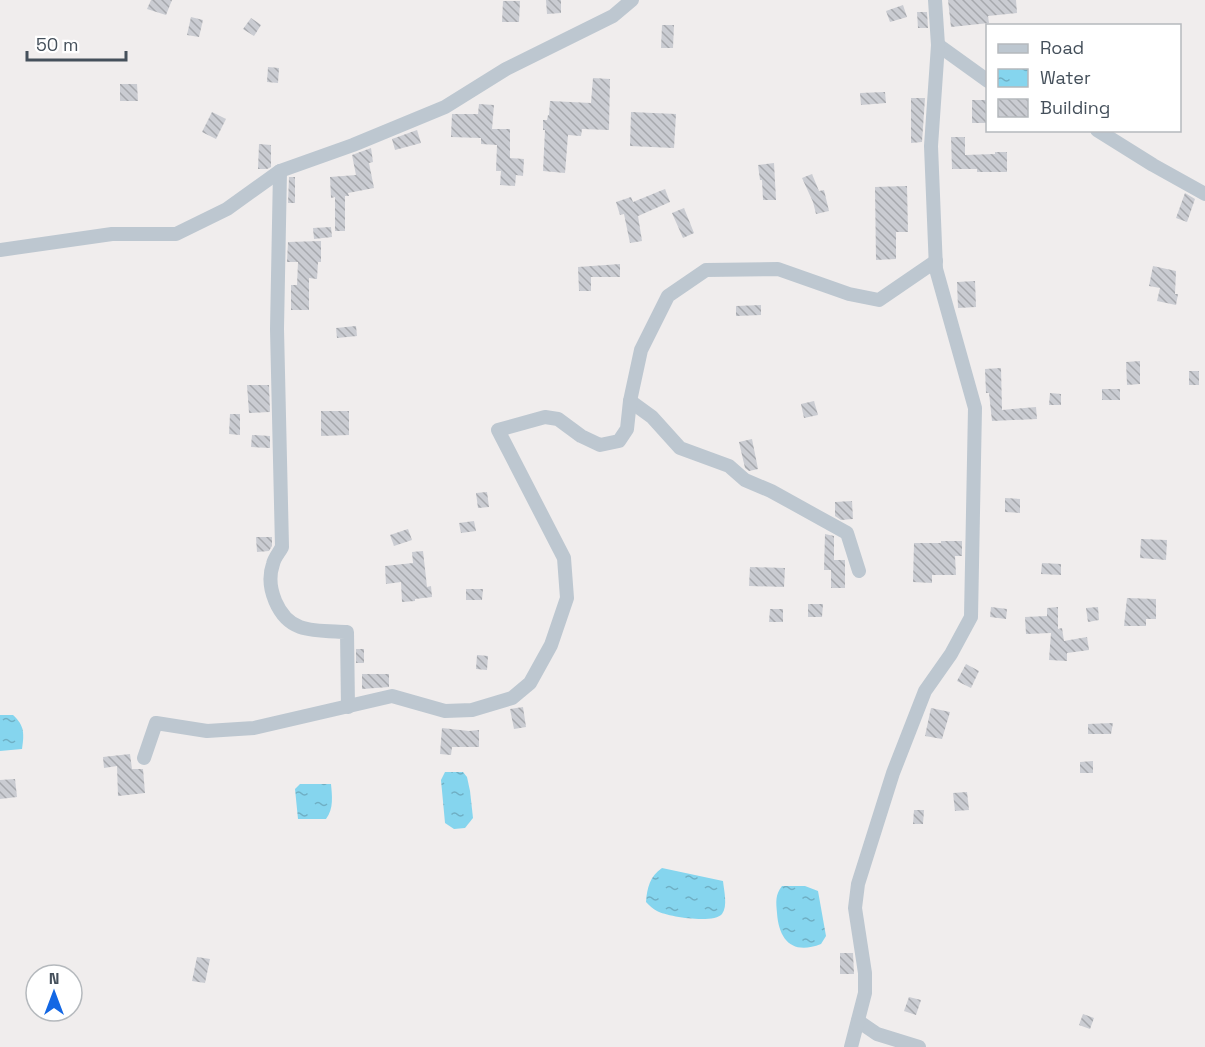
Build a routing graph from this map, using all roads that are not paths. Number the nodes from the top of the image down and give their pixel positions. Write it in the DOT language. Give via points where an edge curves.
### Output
graph roads {
  1 [pos="632,0"];
  2 [pos="935,0"];
  3 [pos="938,45"];
  4 [pos="986,80"];
  5 [pos="1100,132"];
  6 [pos="280,171"];
  7 [pos="1205,194"];
  8 [pos="0,250"];
  9 [pos="936,261"];
  10 [pos="630,401"];
  11 [pos="859,571"];
  12 [pos="348,707"];
  13 [pos="144,758"];
  14 [pos="858,1021"];
  15 [pos="850,1047"];
  16 [pos="919,1047"];
  1 -- 6 [label="street" via="613,16 506,69 445,107"];
  2 -- 3 [label="street"];
  3 -- 4 [label="street"];
  3 -- 9 [label="street" via="931,146"];
  5 -- 7 [label="street"];
  6 -- 8 [label="street" via="227,209 176,234 112,234"];
  6 -- 12 [label="street" via="277,329 282,548 272,565 272,585 277,606 286,620 302,628 347,632"];
  9 -- 10 [label="street" via="879,300 849,294 778,268 706,270 668,296 641,350"];
  9 -- 14 [label="street" via="975,408 971,617 925,691 893,773 858,884 855,908 865,993"];
  10 -- 11 [label="street" via="652,417 680,448 729,466 745,480 847,533"];
  10 -- 12 [label="street" via="627,429 619,441 600,445 558,419 545,417 498,430 564,558 567,598 551,645 530,683 512,698 472,710 445,711 392,696"];
  12 -- 13 [label="street" via="243,729 207,731 156,723"];
  14 -- 15 [label="street"];
  14 -- 16 [label="street" via="877,1034"];
}
